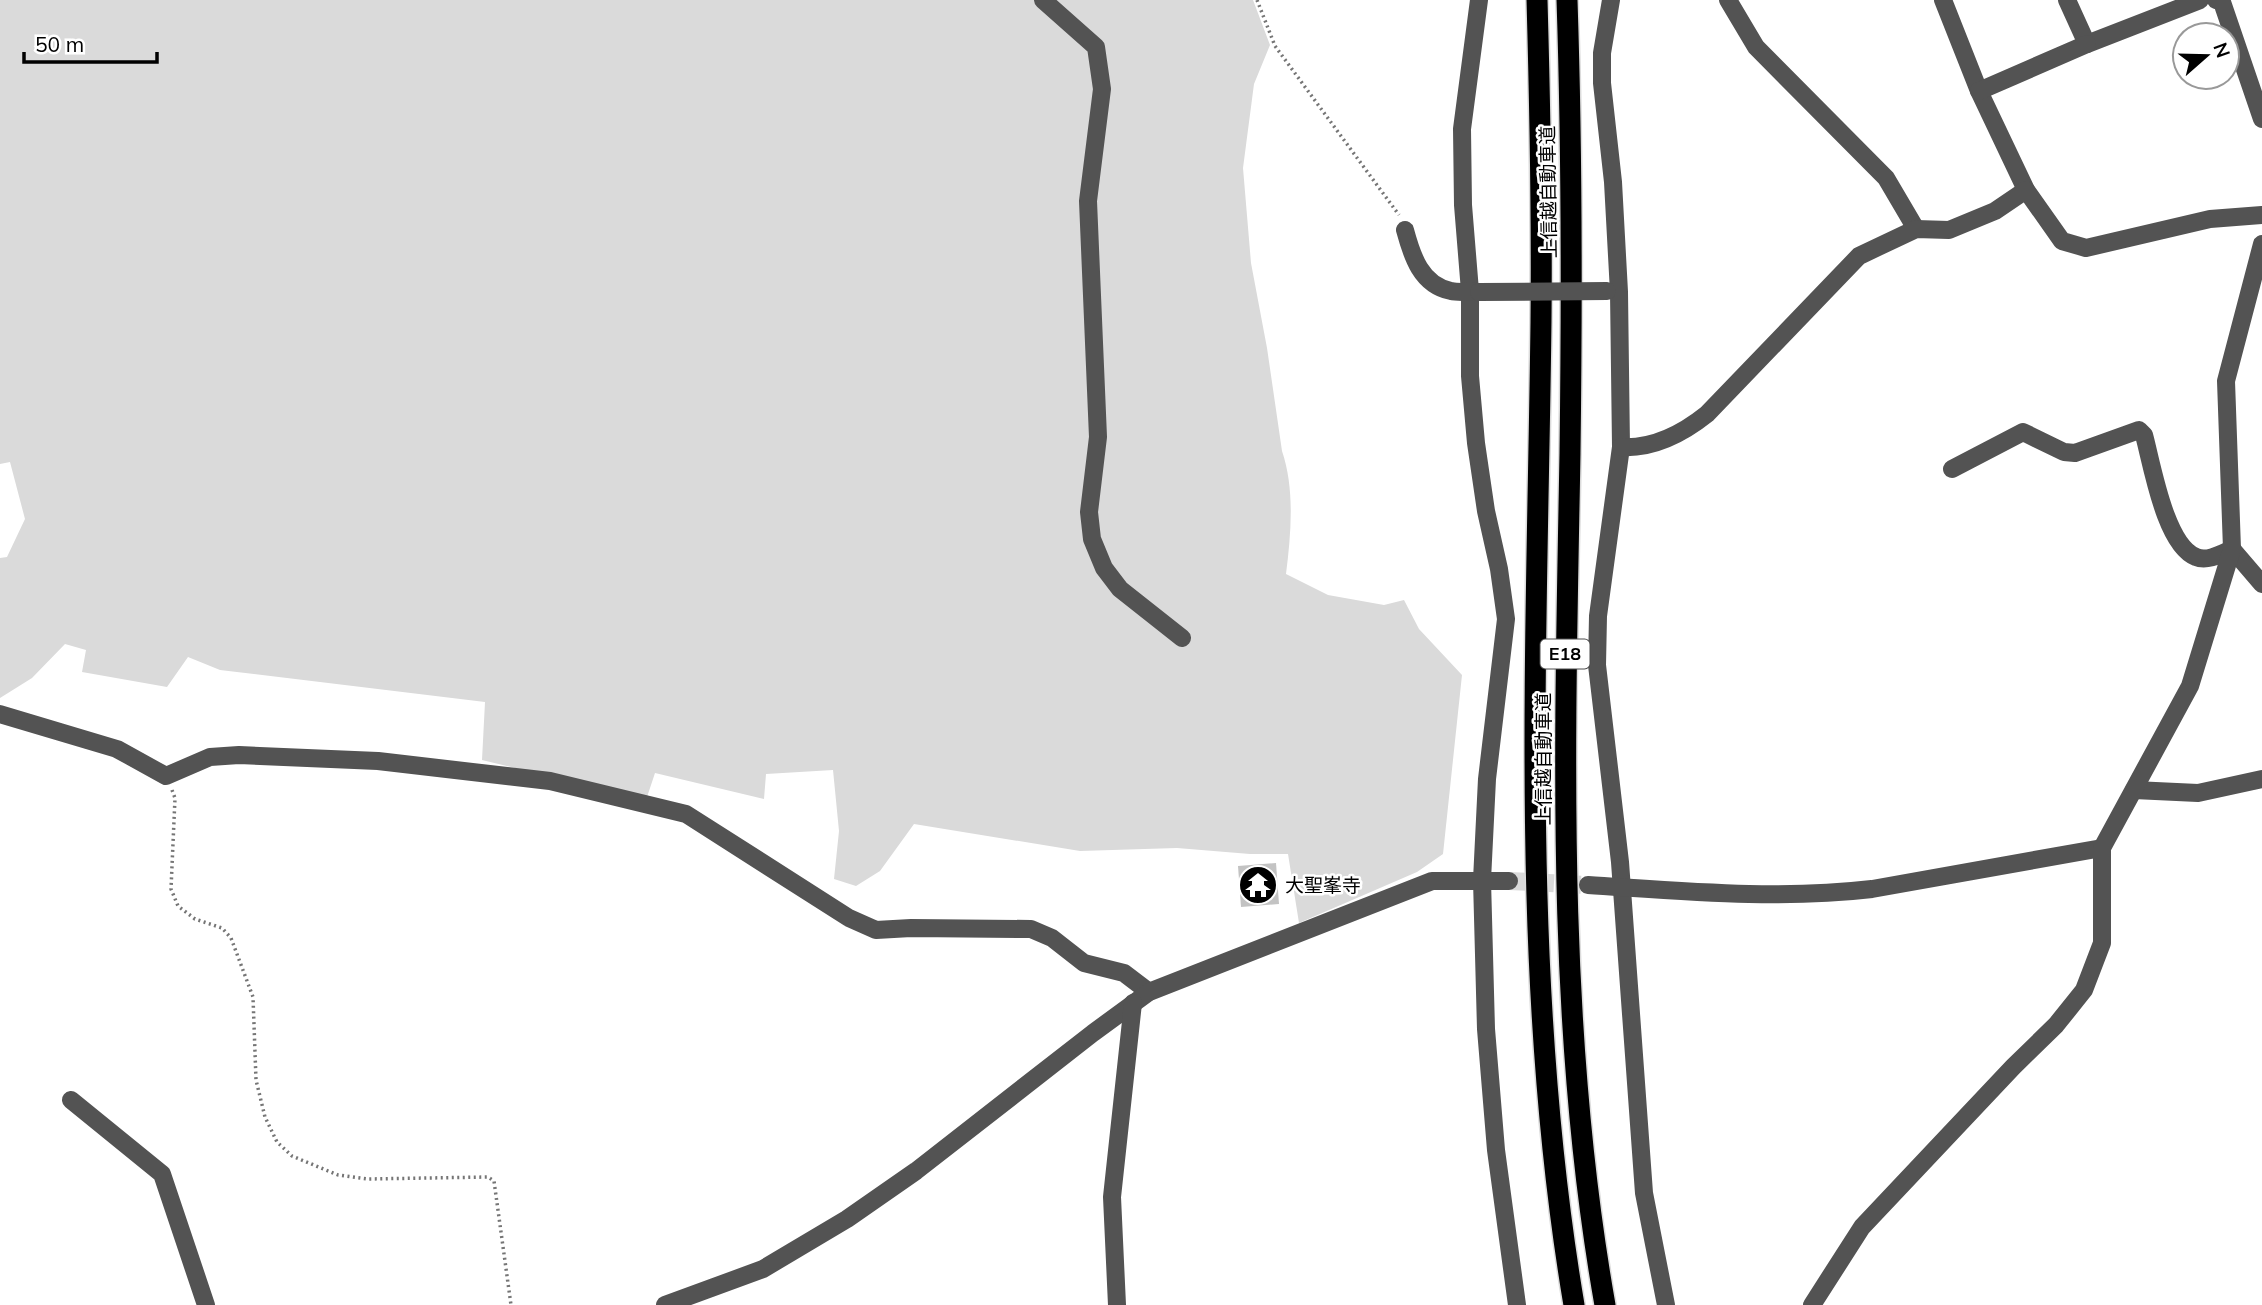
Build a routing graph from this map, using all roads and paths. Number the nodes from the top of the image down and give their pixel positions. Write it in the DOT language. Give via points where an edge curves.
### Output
graph roads {
  1 [pos="1043,0"];
  2 [pos="1257,0"];
  3 [pos="1479,0"];
  4 [pos="1537,0"];
  5 [pos="1567,0"];
  6 [pos="1611,0"];
  7 [pos="1728,0"];
  8 [pos="1943,0"];
  9 [pos="2067,0"];
  10 [pos="2200,0"];
  11 [pos="2216,0"];
  12 [pos="2087,44"];
  13 [pos="1979,91"];
  14 [pos="2262,119"];
  15 [pos="2026,190"];
  16 [pos="2262,215"];
  17 [pos="1916,229"];
  18 [pos="1405,230"];
  19 [pos="2262,244"];
  20 [pos="1474,291"];
  21 [pos="1613,292"];
  22 [pos="1621,447"];
  23 [pos="1952,469"];
  24 [pos="2232,550"];
  25 [pos="2262,584"];
  26 [pos="1182,638"];
  27 [pos="0,714"];
  28 [pos="166,776"];
  29 [pos="2262,779"];
  30 [pos="2134,790"];
  31 [pos="2102,848"];
  32 [pos="1482,880"];
  33 [pos="1509,881"];
  34 [pos="1588,885"];
  35 [pos="1621,887"];
  36 [pos="1149,992"];
  37 [pos="1133,1003"];
  38 [pos="71,1100"];
  39 [pos="206,1305"];
  40 [pos="511,1305"];
  41 [pos="665,1305"];
  42 [pos="1117,1305"];
  43 [pos="1517,1305"];
  44 [pos="1574,1305"];
  45 [pos="1605,1305"];
  46 [pos="1666,1305"];
  47 [pos="1812,1305"];
  1 -- 26 [label="street" via="1097,47 1102,89 1088,201 1098,437 1089,512 1092,538 1104,568 1120,589"];
  2 -- 18 [label="path" via="1275,46 1384,192"];
  3 -- 20 [label="street" via="1462,129 1463,205"];
  4 -- 44 [label="highway, 上信越自動車道 / E18" via="1541,319 1536,882 1546,1078"];
  5 -- 45 [label="highway, 上信越自動車道 / E18" via="1571,312 1567,895 1577,1078"];
  6 -- 21 [label="street" via="1602,83 1613,182"];
  7 -- 17 [label="street" via="1756,47 1886,178"];
  8 -- 13 [label="street"];
  9 -- 12 [label="street"];
  10 -- 12 [label="street"];
  11 -- 14 [label="street" via="2222,2"];
  12 -- 13 [label="street"];
  13 -- 15 [label="street"];
  15 -- 16 [label="street" via="2062,241 2086,248 2210,219"];
  15 -- 17 [label="street" via="1995,211 1949,230"];
  17 -- 22 [label="street" via="1859,256 1687,430 1644,446"];
  18 -- 20 [label="street" via="1416,266 1425,276 1451,292"];
  19 -- 24 [label="street" via="2226,381"];
  20 -- 21 [label="street, bridge"];
  20 -- 32 [label="street" via="1470,376 1476,443 1506,619 1486,779"];
  21 -- 22 [label="street"];
  22 -- 35 [label="street" via="1596,636"];
  23 -- 24 [label="street" via="2022,432 2075,453 2138,430 2144,435 2169,526 2183,548 2197,558 2213,558"];
  24 -- 25 [label="street"];
  24 -- 30 [label="street" via="2190,686"];
  27 -- 28 [label="street" via="117,749"];
  28 -- 36 [label="street" via="210,757 239,755 378,761 550,781 686,814 849,918 876,930 1031,929 1052,938 1084,963 1124,973"];
  28 -- 40 [label="path" via="176,798 171,889 178,906 195,919 222,928 231,938 253,997 256,1080 277,1142 292,1156 338,1175 368,1179 488,1177 494,1181"];
  29 -- 30 [label="street" via="2198,793"];
  30 -- 31 [label="street"];
  31 -- 35 [label="street" via="1838,893 1766,895"];
  31 -- 47 [label="street" via="2102,943 2084,990 1862,1227"];
  32 -- 33 [label="street"];
  32 -- 36 [label="street" via="1432,881"];
  32 -- 43 [label="street" via="1494,1136"];
  34 -- 35 [label="street"];
  35 -- 46 [label="street" via="1644,1193"];
  36 -- 37 [label="street"];
  37 -- 41 [label="street" via="847,1219 763,1269"];
  37 -- 42 [label="street" via="1112,1197"];
  38 -- 39 [label="street" via="162,1174"];
}
